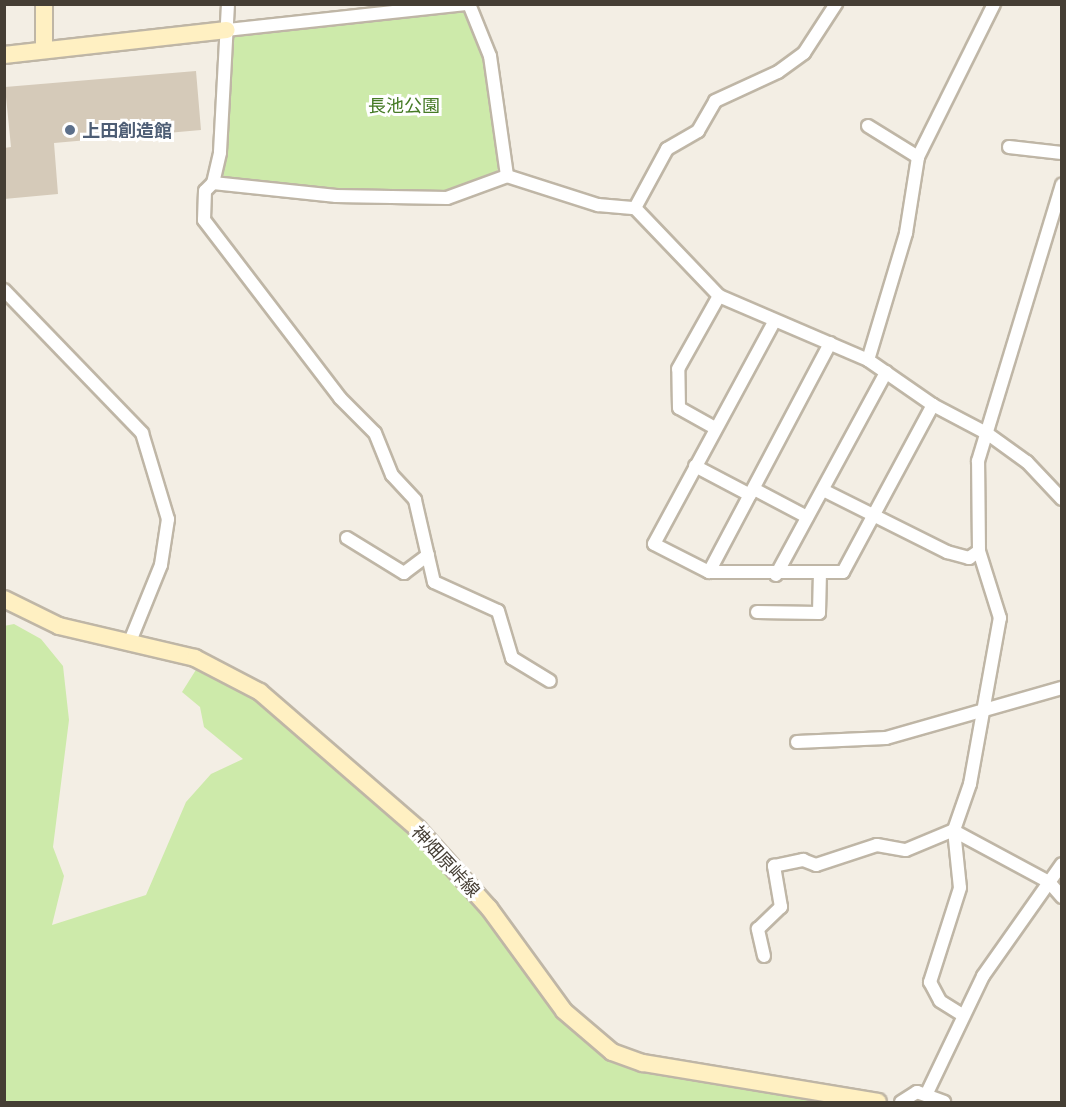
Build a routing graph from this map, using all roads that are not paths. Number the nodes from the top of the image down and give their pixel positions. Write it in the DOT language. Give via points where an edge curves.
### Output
graph roads {
  1 [pos="44,4"];
  2 [pos="228,4"];
  3 [pos="467,4"];
  4 [pos="836,4"];
  5 [pos="994,4"];
  6 [pos="363,10"];
  7 [pos="227,30"];
  8 [pos="44,47"];
  9 [pos="4,55"];
  10 [pos="868,126"];
  11 [pos="1008,147"];
  12 [pos="1062,153"];
  13 [pos="918,157"];
  14 [pos="507,176"];
  15 [pos="213,183"];
  16 [pos="1062,184"];
  17 [pos="635,208"];
  18 [pos="4,290"];
  19 [pos="719,296"];
  20 [pos="774,322"];
  21 [pos="830,343"];
  22 [pos="868,360"];
  23 [pos="886,372"];
  24 [pos="933,405"];
  25 [pos="716,428"];
  26 [pos="988,434"];
  27 [pos="695,466"];
  28 [pos="823,490"];
  29 [pos="752,492"];
  30 [pos="1062,498"];
  31 [pos="807,517"];
  32 [pos="874,518"];
  33 [pos="347,538"];
  34 [pos="979,551"];
  35 [pos="429,555"];
  36 [pos="709,572"];
  37 [pos="820,573"];
  38 [pos="776,575"];
  39 [pos="4,599"];
  40 [pos="757,612"];
  41 [pos="131,639"];
  42 [pos="550,681"];
  43 [pos="1062,688"];
  44 [pos="983,713"];
  45 [pos="797,742"];
  46 [pos="955,831"];
  47 [pos="1062,864"];
  48 [pos="1049,882"];
  49 [pos="1062,897"];
  50 [pos="764,956"];
  51 [pos="962,1015"];
  52 [pos="927,1093"];
  53 [pos="878,1102"];
  54 [pos="901,1102"];
  55 [pos="944,1102"];
  1 -- 8 [label="street"];
  2 -- 7 [label="street"];
  3 -- 6 [label="street"];
  3 -- 14 [label="street" via="490,56"];
  4 -- 17 [label="street" via="804,53 778,72 715,101 698,131 667,149"];
  5 -- 13 [label="street"];
  6 -- 7 [label="street"];
  7 -- 8 [label="street"];
  7 -- 15 [label="street" via="220,153"];
  8 -- 9 [label="street"];
  10 -- 13 [label="street"];
  11 -- 12 [label="street"];
  13 -- 22 [label="street" via="906,233"];
  14 -- 15 [label="street" via="447,198 336,195"];
  14 -- 17 [label="street" via="598,205"];
  15 -- 35 [label="street" via="204,191 200,211 204,220 340,398 375,434 392,475 415,500"];
  16 -- 26 [label="street"];
  17 -- 19 [label="street"];
  18 -- 41 [label="street" via="142,433 168,519 161,565"];
  19 -- 20 [label="street"];
  19 -- 25 [label="street" via="678,369 679,408"];
  20 -- 21 [label="street"];
  20 -- 25 [label="street"];
  21 -- 22 [label="street"];
  21 -- 29 [label="street"];
  22 -- 23 [label="street"];
  23 -- 24 [label="street"];
  23 -- 28 [label="street"];
  24 -- 26 [label="street"];
  24 -- 32 [label="street"];
  25 -- 27 [label="street"];
  26 -- 30 [label="street" via="1027,462"];
  26 -- 34 [label="street" via="974,488"];
  27 -- 29 [label="street"];
  27 -- 36 [label="street" via="654,544"];
  28 -- 31 [label="street"];
  28 -- 32 [label="street"];
  29 -- 31 [label="street"];
  29 -- 36 [label="street"];
  31 -- 38 [label="street"];
  32 -- 34 [label="street" via="961,558"];
  32 -- 37 [label="street" via="843,572"];
  33 -- 35 [label="street" via="404,573"];
  34 -- 44 [label="street" via="1000,618"];
  35 -- 42 [label="street" via="434,582 498,611 512,658"];
  36 -- 38 [label="street"];
  37 -- 38 [label="street"];
  37 -- 40 [label="street" via="819,614"];
  39 -- 41 [label="street, 神畑原峠線" via="59,626"];
  41 -- 53 [label="street, 神畑原峠線" via="227,673 332,750 440,853 564,1011 612,1052 687,1071"];
  43 -- 44 [label="street" via="1036,691"];
  44 -- 45 [label="street" via="886,738"];
  44 -- 46 [label="street" via="970,784"];
  46 -- 48 [label="street"];
  46 -- 50 [label="street" via="906,850 877,845 816,865 803,860 774,866 781,907 758,929"];
  46 -- 51 [label="street" via="958,900 930,982 940,1001"];
  47 -- 48 [label="street"];
  48 -- 49 [label="street"];
  48 -- 51 [label="street"];
  51 -- 52 [label="street"];
  52 -- 54 [label="street" via="909,1094"];
  52 -- 55 [label="street"];
}
